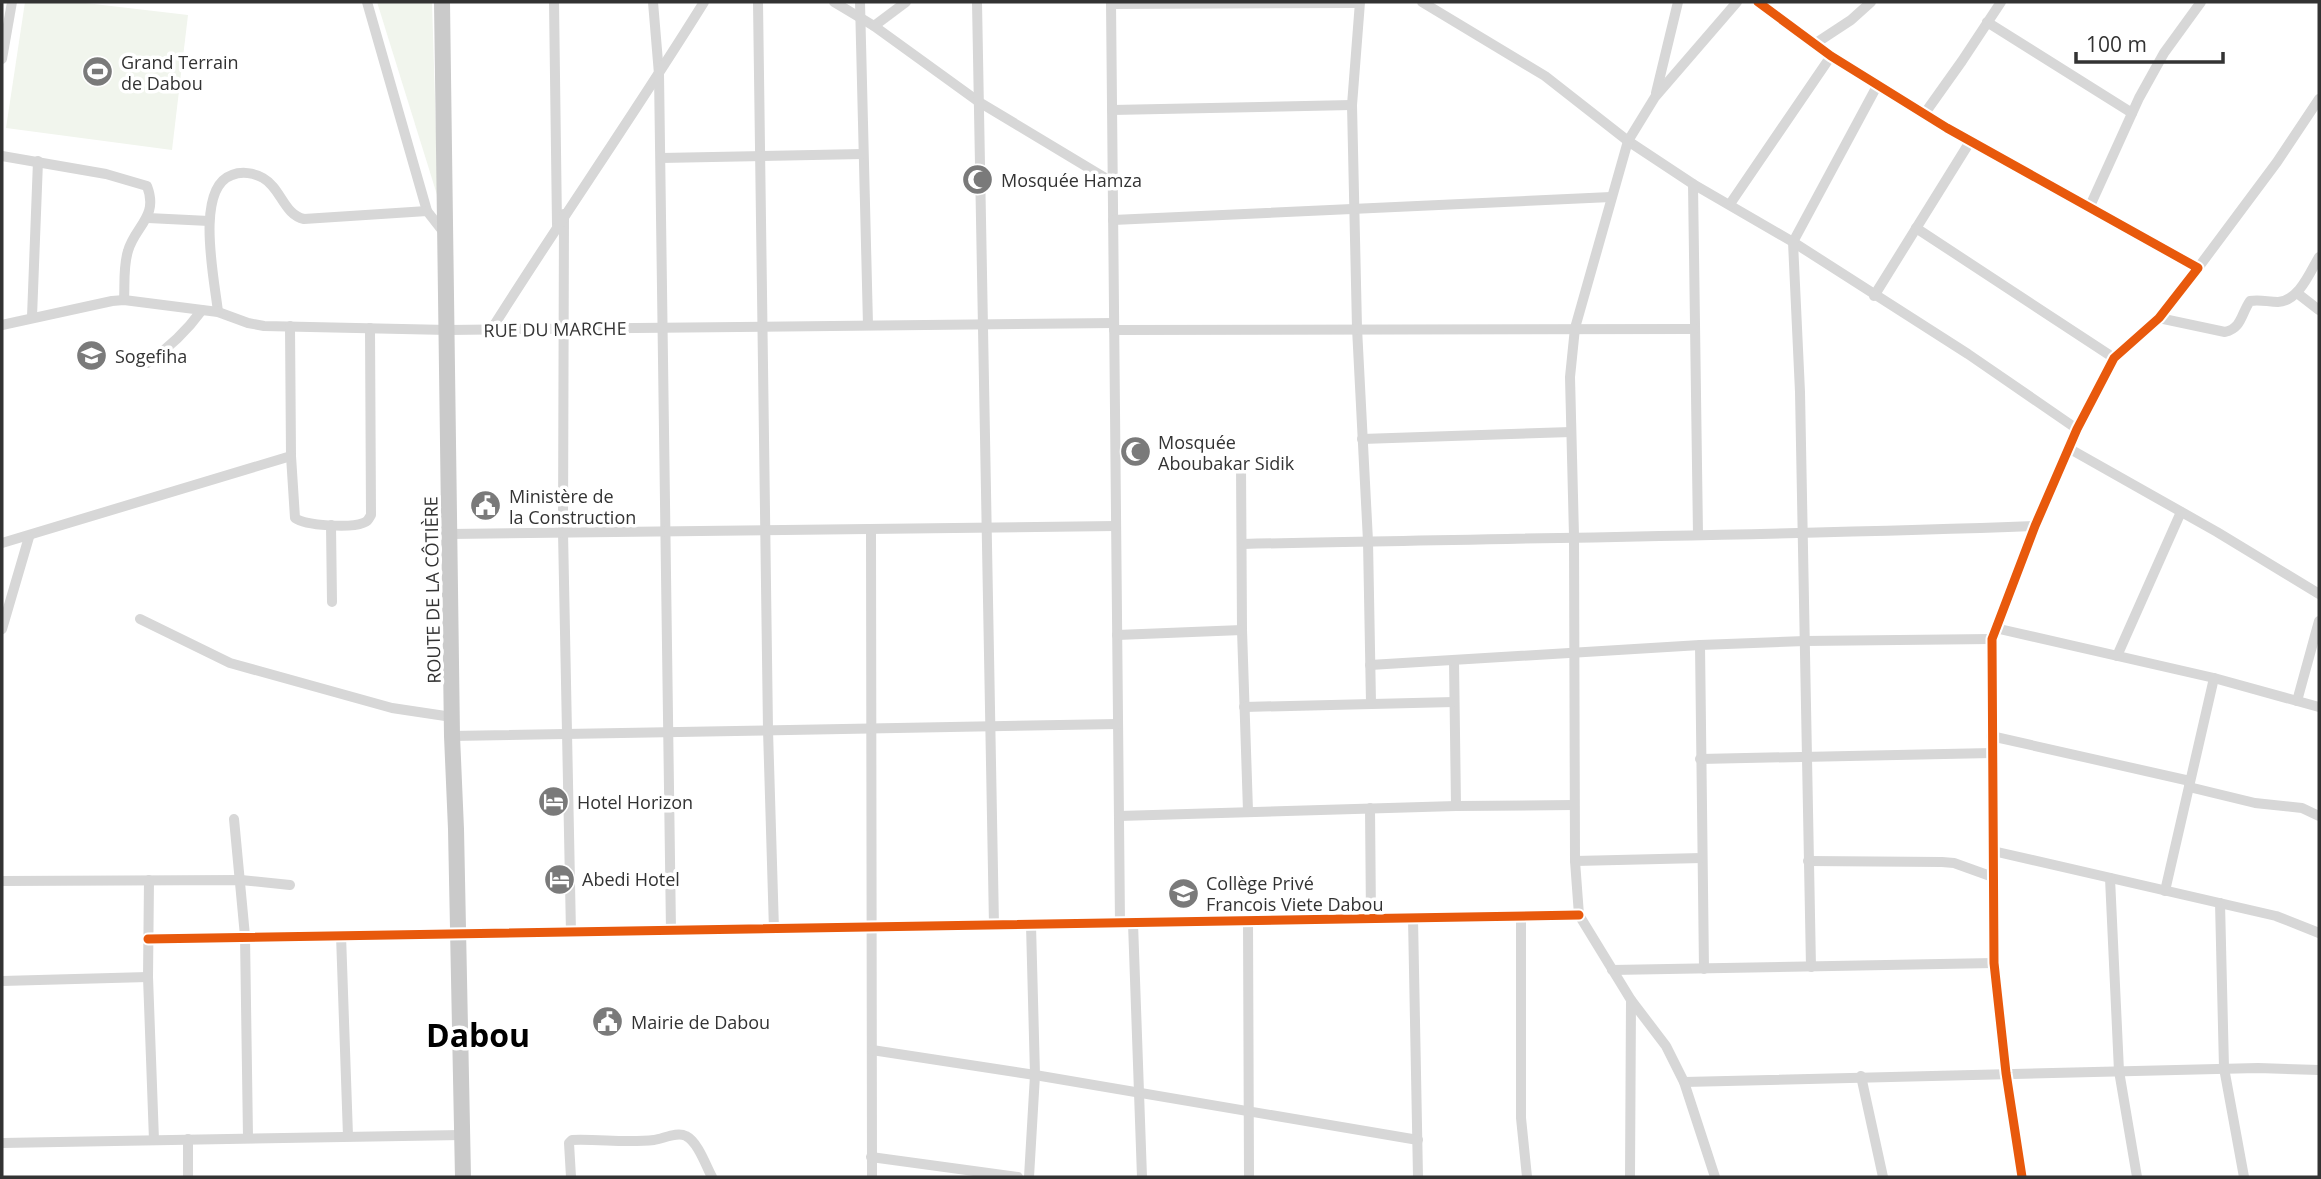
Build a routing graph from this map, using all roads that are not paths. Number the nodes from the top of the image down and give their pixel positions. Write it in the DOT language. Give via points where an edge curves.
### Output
graph roads {
  1 [pos="12,2"];
  2 [pos="367,2"];
  3 [pos="442,2"];
  4 [pos="555,2"];
  5 [pos="653,2"];
  6 [pos="704,2"];
  7 [pos="758,2"];
  8 [pos="834,2"];
  9 [pos="860,2"];
  10 [pos="906,2"];
  11 [pos="977,2"];
  12 [pos="1360,2"];
  13 [pos="1422,2"];
  14 [pos="1678,2"];
  15 [pos="1737,2"];
  16 [pos="1758,2"];
  17 [pos="1871,2"];
  18 [pos="2001,2"];
  19 [pos="2201,2"];
  20 [pos="1111,3"];
  21 [pos="860,17"];
  22 [pos="1987,22"];
  23 [pos="874,26"];
  24 [pos="1816,43"];
  25 [pos="1831,56"];
  26 [pos="2,59"];
  27 [pos="659,74"];
  28 [pos="1877,86"];
  29 [pos="1655,97"];
  30 [pos="2319,99"];
  31 [pos="979,102"];
  32 [pos="1352,105"];
  33 [pos="1112,110"];
  34 [pos="1925,113"];
  35 [pos="2132,113"];
  36 [pos="1628,141"];
  37 [pos="1971,141"];
  38 [pos="863,154"];
  39 [pos="2,156"];
  40 [pos="760,156"];
  41 [pos="661,158"];
  42 [pos="38,162"];
  43 [pos="1112,182"];
  44 [pos="1693,184"];
  45 [pos="1611,197"];
  46 [pos="1730,204"];
  47 [pos="2090,206"];
  48 [pos="1355,210"];
  49 [pos="427,211"];
  50 [pos="564,214"];
  51 [pos="149,218"];
  52 [pos="1113,220"];
  53 [pos="209,221"];
  54 [pos="557,225"];
  55 [pos="1916,228"];
  56 [pos="447,237"];
  57 [pos="1793,242"];
  58 [pos="2319,257"];
  59 [pos="2198,268"];
  60 [pos="2297,293"];
  61 [pos="1874,296"];
  62 [pos="124,300"];
  63 [pos="202,310"];
  64 [pos="2319,310"];
  65 [pos="218,312"];
  66 [pos="32,317"];
  67 [pos="2159,318"];
  68 [pos="983,324"];
  69 [pos="2,325"];
  70 [pos="868,325"];
  71 [pos="290,326"];
  72 [pos="1114,326"];
  73 [pos="763,327"];
  74 [pos="370,328"];
  75 [pos="661,328"];
  76 [pos="1357,328"];
  77 [pos="1575,328"];
  78 [pos="564,329"];
  79 [pos="1694,329"];
  80 [pos="448,330"];
  81 [pos="491,330"];
  82 [pos="2114,358"];
  83 [pos="146,363"];
  84 [pos="2077,429"];
  85 [pos="1571,432"];
  86 [pos="1362,439"];
  87 [pos="2070,449"];
  88 [pos="291,456"];
  89 [pos="1241,464"];
  90 [pos="2181,512"];
  91 [pos="331,525"];
  92 [pos="1116,526"];
  93 [pos="2035,526"];
  94 [pos="987,527"];
  95 [pos="871,529"];
  96 [pos="766,530"];
  97 [pos="665,531"];
  98 [pos="564,533"];
  99 [pos="450,534"];
  100 [pos="1698,535"];
  101 [pos="1802,535"];
  102 [pos="1574,536"];
  103 [pos="29,537"];
  104 [pos="1368,541"];
  105 [pos="2,543"];
  106 [pos="1243,544"];
  107 [pos="2319,594"];
  108 [pos="332,602"];
  109 [pos="140,619"];
  110 [pos="2319,621"];
  111 [pos="1995,628"];
  112 [pos="2,629"];
  113 [pos="1242,630"];
  114 [pos="1117,635"];
  115 [pos="1992,639"];
  116 [pos="1805,640"];
  117 [pos="1700,645"];
  118 [pos="1573,654"];
  119 [pos="2117,656"];
  120 [pos="1454,661"];
  121 [pos="1370,665"];
  122 [pos="2214,678"];
  123 [pos="2297,701"];
  124 [pos="1454,702"];
  125 [pos="1371,704"];
  126 [pos="1244,707"];
  127 [pos="2319,707"];
  128 [pos="452,717"];
  129 [pos="1118,724"];
  130 [pos="991,726"];
  131 [pos="872,728"];
  132 [pos="768,730"];
  133 [pos="669,732"];
  134 [pos="568,734"];
  135 [pos="452,736"];
  136 [pos="1991,736"];
  137 [pos="1992,753"];
  138 [pos="1805,757"];
  139 [pos="1700,759"];
  140 [pos="2190,784"];
  141 [pos="1574,804"];
  142 [pos="1456,806"];
  143 [pos="1370,808"];
  144 [pos="1248,811"];
  145 [pos="1119,816"];
  146 [pos="2319,816"];
  147 [pos="234,819"];
  148 [pos="1993,851"];
  149 [pos="1702,858"];
  150 [pos="1575,861"];
  151 [pos="1808,861"];
  152 [pos="1993,877"];
  153 [pos="2110,878"];
  154 [pos="149,880"];
  155 [pos="241,880"];
  156 [pos="2,881"];
  157 [pos="290,885"];
  158 [pos="2165,891"];
  159 [pos="2220,903"];
  160 [pos="1579,915"];
  161 [pos="1521,916"];
  162 [pos="1413,918"];
  163 [pos="1371,919"];
  164 [pos="1248,921"];
  165 [pos="1120,923"];
  166 [pos="1133,923"];
  167 [pos="1031,925"];
  168 [pos="994,926"];
  169 [pos="872,928"];
  170 [pos="774,930"];
  171 [pos="671,932"];
  172 [pos="571,933"];
  173 [pos="2319,933"];
  174 [pos="341,935"];
  175 [pos="458,935"];
  176 [pos="245,936"];
  177 [pos="148,939"];
  178 [pos="1994,963"];
  179 [pos="1811,967"];
  180 [pos="1704,969"];
  181 [pos="1612,970"];
  182 [pos="148,977"];
  183 [pos="2,981"];
  184 [pos="1631,1000"];
  185 [pos="872,1050"];
  186 [pos="2224,1068"];
  187 [pos="2319,1070"];
  188 [pos="2119,1071"];
  189 [pos="2006,1073"];
  190 [pos="1035,1075"];
  191 [pos="1861,1076"];
  192 [pos="1684,1082"];
  193 [pos="1139,1093"];
  194 [pos="1248,1111"];
  195 [pos="462,1135"];
  196 [pos="348,1136"];
  197 [pos="248,1137"];
  198 [pos="188,1139"];
  199 [pos="154,1140"];
  200 [pos="1418,1140"];
  201 [pos="2,1143"];
  202 [pos="871,1157"];
  203 [pos="188,1177"];
  204 [pos="463,1177"];
  205 [pos="571,1177"];
  206 [pos="712,1177"];
  207 [pos="872,1177"];
  208 [pos="1018,1177"];
  209 [pos="1029,1177"];
  210 [pos="1142,1177"];
  211 [pos="1249,1177"];
  212 [pos="1418,1177"];
  213 [pos="1527,1177"];
  214 [pos="1630,1177"];
  215 [pos="1716,1177"];
  216 [pos="1883,1177"];
  217 [pos="2022,1177"];
  218 [pos="2137,1177"];
  219 [pos="2244,1177"];
  1 -- 26 [label="street"];
  2 -- 49 [label="street"];
  3 -- 56 [label="main road, ROUTE DE LA CÔTIÈRE"];
  4 -- 54 [label="street"];
  5 -- 27 [label="street"];
  6 -- 27 [label="street"];
  7 -- 40 [label="street"];
  8 -- 21 [label="street"];
  9 -- 21 [label="street"];
  10 -- 23 [label="street"];
  11 -- 31 [label="street"];
  12 -- 20 [label="street"];
  12 -- 32 [label="street"];
  13 -- 36 [label="street" via="1545,76"];
  14 -- 29 [label="street"];
  15 -- 29 [label="street"];
  16 -- 24 [label="street"];
  17 -- 24 [label="street"];
  18 -- 22 [label="street"];
  19 -- 35 [label="street" via="2164,53"];
  20 -- 33 [label="street"];
  21 -- 23 [label="street"];
  21 -- 38 [label="street"];
  22 -- 34 [label="street"];
  22 -- 35 [label="street"];
  23 -- 31 [label="street"];
  24 -- 25 [label="street"];
  25 -- 28 [label="street"];
  25 -- 46 [label="street"];
  27 -- 41 [label="street"];
  27 -- 50 [label="street"];
  28 -- 34 [label="street"];
  28 -- 57 [label="street"];
  29 -- 36 [label="street"];
  30 -- 59 [label="street"];
  31 -- 43 [label="street"];
  31 -- 68 [label="street"];
  32 -- 33 [label="street"];
  32 -- 48 [label="street"];
  33 -- 43 [label="street"];
  34 -- 37 [label="street"];
  35 -- 47 [label="street"];
  36 -- 44 [label="street"];
  36 -- 45 [label="street"];
  37 -- 47 [label="street"];
  37 -- 55 [label="street"];
  38 -- 40 [label="street"];
  38 -- 70 [label="street"];
  39 -- 42 [label="street"];
  40 -- 41 [label="street"];
  40 -- 73 [label="street"];
  41 -- 75 [label="street"];
  42 -- 51 [label="street" via="141,182 149,192"];
  42 -- 66 [label="street"];
  43 -- 52 [label="street"];
  44 -- 46 [label="street"];
  44 -- 79 [label="street"];
  45 -- 48 [label="street"];
  45 -- 77 [label="street"];
  46 -- 57 [label="street"];
  47 -- 59 [label="street"];
  48 -- 52 [label="street"];
  48 -- 76 [label="street"];
  49 -- 53 [label="street" via="297,217 273,185 251,173 237,173 220,183"];
  49 -- 56 [label="street"];
  50 -- 54 [label="street"];
  50 -- 78 [label="street"];
  51 -- 53 [label="street"];
  51 -- 62 [label="street" via="129,246"];
  52 -- 72 [label="street"];
  53 -- 65 [label="street"];
  54 -- 81 [label="street"];
  55 -- 61 [label="street"];
  55 -- 82 [label="street"];
  56 -- 80 [label="main road, ROUTE DE LA CÔTIÈRE"];
  57 -- 61 [label="street"];
  57 -- 101 [label="street"];
  58 -- 60 [label="street"];
  59 -- 67 [label="street"];
  60 -- 64 [label="street"];
  60 -- 67 [label="street" via="2283,302 2250,301 2239,324 2225,332"];
  61 -- 84 [label="street"];
  62 -- 63 [label="street, RUE DU MARCHE"];
  62 -- 66 [label="street, RUE DU MARCHE"];
  63 -- 65 [label="street, RUE DU MARCHE"];
  63 -- 83 [label="street" via="175,342"];
  65 -- 71 [label="street, RUE DU MARCHE" via="248,323"];
  66 -- 69 [label="street, RUE DU MARCHE"];
  67 -- 82 [label="street"];
  68 -- 70 [label="street, RUE DU MARCHE"];
  68 -- 72 [label="street, RUE DU MARCHE"];
  68 -- 94 [label="street"];
  70 -- 73 [label="street, RUE DU MARCHE"];
  71 -- 74 [label="street, RUE DU MARCHE"];
  71 -- 88 [label="street"];
  72 -- 76 [label="street, RUE DU MARCHE"];
  72 -- 92 [label="street"];
  73 -- 75 [label="street, RUE DU MARCHE"];
  73 -- 96 [label="street"];
  74 -- 80 [label="street, RUE DU MARCHE"];
  74 -- 91 [label="street" via="371,515 361,524"];
  75 -- 78 [label="street, RUE DU MARCHE"];
  75 -- 97 [label="street"];
  76 -- 77 [label="street, RUE DU MARCHE"];
  76 -- 86 [label="street"];
  77 -- 79 [label="street, RUE DU MARCHE"];
  77 -- 85 [label="street"];
  78 -- 81 [label="street, RUE DU MARCHE"];
  78 -- 98 [label="street"];
  79 -- 100 [label="street"];
  80 -- 81 [label="street, RUE DU MARCHE"];
  80 -- 99 [label="main road, ROUTE DE LA CÔTIÈRE"];
  82 -- 84 [label="street"];
  84 -- 87 [label="street"];
  85 -- 86 [label="street"];
  85 -- 102 [label="street"];
  86 -- 104 [label="street"];
  87 -- 90 [label="street"];
  87 -- 93 [label="street"];
  88 -- 91 [label="street" via="295,518"];
  88 -- 103 [label="street"];
  89 -- 106 [label="street"];
  90 -- 107 [label="street"];
  90 -- 119 [label="street"];
  91 -- 108 [label="street"];
  92 -- 94 [label="street"];
  92 -- 114 [label="street"];
  93 -- 101 [label="street"];
  93 -- 111 [label="street"];
  94 -- 95 [label="street"];
  94 -- 130 [label="street"];
  95 -- 96 [label="street"];
  95 -- 131 [label="street"];
  96 -- 97 [label="street"];
  96 -- 132 [label="street"];
  97 -- 98 [label="street"];
  97 -- 133 [label="street"];
  98 -- 99 [label="street"];
  98 -- 134 [label="street"];
  99 -- 128 [label="main road, ROUTE DE LA CÔTIÈRE"];
  100 -- 101 [label="street"];
  100 -- 102 [label="street"];
  101 -- 116 [label="street"];
  102 -- 104 [label="street"];
  102 -- 118 [label="street"];
  103 -- 105 [label="street"];
  103 -- 112 [label="street"];
  104 -- 106 [label="street"];
  104 -- 121 [label="street"];
  106 -- 113 [label="street"];
  109 -- 128 [label="street" via="230,663 392,708"];
  110 -- 123 [label="street"];
  111 -- 115 [label="street"];
  111 -- 119 [label="street"];
  113 -- 114 [label="street"];
  113 -- 126 [label="street"];
  114 -- 129 [label="street"];
  115 -- 116 [label="street"];
  115 -- 136 [label="street"];
  116 -- 117 [label="street"];
  116 -- 138 [label="street"];
  117 -- 118 [label="street"];
  117 -- 139 [label="street"];
  118 -- 120 [label="street"];
  118 -- 141 [label="street"];
  119 -- 122 [label="street"];
  120 -- 121 [label="street"];
  120 -- 124 [label="street"];
  121 -- 125 [label="street"];
  122 -- 123 [label="street"];
  122 -- 140 [label="street"];
  123 -- 127 [label="street"];
  124 -- 125 [label="street"];
  124 -- 142 [label="street"];
  125 -- 126 [label="street"];
  126 -- 144 [label="street"];
  128 -- 135 [label="main road, ROUTE DE LA CÔTIÈRE"];
  129 -- 130 [label="street"];
  129 -- 145 [label="street"];
  130 -- 131 [label="street"];
  130 -- 168 [label="street"];
  131 -- 132 [label="street"];
  131 -- 169 [label="street"];
  132 -- 133 [label="street"];
  132 -- 170 [label="street"];
  133 -- 134 [label="street"];
  133 -- 171 [label="street"];
  134 -- 135 [label="street"];
  134 -- 172 [label="street"];
  135 -- 175 [label="main road, ROUTE DE LA CÔTIÈRE"];
  136 -- 137 [label="street"];
  136 -- 140 [label="street"];
  137 -- 138 [label="street"];
  137 -- 148 [label="street"];
  138 -- 139 [label="street"];
  138 -- 151 [label="street"];
  139 -- 149 [label="street"];
  140 -- 146 [label="street" via="2255,803 2302,808"];
  140 -- 158 [label="street"];
  141 -- 142 [label="street"];
  141 -- 150 [label="street"];
  142 -- 143 [label="street"];
  143 -- 144 [label="street"];
  143 -- 163 [label="street"];
  144 -- 145 [label="street"];
  145 -- 165 [label="street"];
  147 -- 155 [label="street"];
  148 -- 152 [label="street"];
  148 -- 153 [label="street"];
  149 -- 150 [label="street"];
  149 -- 180 [label="street"];
  150 -- 160 [label="street"];
  151 -- 152 [label="street" via="1954,863"];
  151 -- 179 [label="street"];
  152 -- 178 [label="street"];
  153 -- 158 [label="street"];
  153 -- 188 [label="street"];
  154 -- 155 [label="street"];
  154 -- 156 [label="street"];
  154 -- 177 [label="street"];
  155 -- 157 [label="street"];
  155 -- 176 [label="street"];
  158 -- 159 [label="street"];
  159 -- 173 [label="street" via="2276,916"];
  159 -- 186 [label="street"];
  160 -- 161 [label="street"];
  160 -- 181 [label="street"];
  161 -- 162 [label="street"];
  161 -- 213 [label="street" via="1521,1118"];
  162 -- 163 [label="street"];
  162 -- 200 [label="street"];
  163 -- 164 [label="street"];
  164 -- 166 [label="street"];
  164 -- 194 [label="street"];
  165 -- 166 [label="street"];
  165 -- 167 [label="street"];
  166 -- 193 [label="street"];
  167 -- 168 [label="street"];
  167 -- 190 [label="street"];
  168 -- 169 [label="street"];
  169 -- 170 [label="street"];
  169 -- 185 [label="street"];
  170 -- 171 [label="street"];
  171 -- 172 [label="street"];
  172 -- 175 [label="street"];
  174 -- 175 [label="street"];
  174 -- 176 [label="street"];
  174 -- 196 [label="street"];
  175 -- 195 [label="main road, ROUTE DE LA CÔTIÈRE"];
  176 -- 177 [label="street"];
  176 -- 197 [label="street"];
  177 -- 182 [label="street"];
  178 -- 179 [label="street"];
  178 -- 189 [label="street"];
  179 -- 180 [label="street"];
  180 -- 181 [label="street"];
  181 -- 184 [label="street"];
  182 -- 183 [label="street"];
  182 -- 199 [label="street"];
  184 -- 192 [label="street" via="1666,1046"];
  184 -- 214 [label="street"];
  185 -- 190 [label="street"];
  185 -- 202 [label="street"];
  186 -- 187 [label="street"];
  186 -- 188 [label="street"];
  186 -- 219 [label="street"];
  188 -- 189 [label="street"];
  188 -- 218 [label="street"];
  189 -- 191 [label="street"];
  189 -- 217 [label="street"];
  190 -- 193 [label="street"];
  190 -- 209 [label="street"];
  191 -- 192 [label="street"];
  191 -- 216 [label="street"];
  192 -- 215 [label="street"];
  193 -- 194 [label="street"];
  193 -- 210 [label="street"];
  194 -- 200 [label="street"];
  194 -- 211 [label="street"];
  195 -- 196 [label="street"];
  195 -- 204 [label="main road, ROUTE DE LA CÔTIÈRE"];
  196 -- 197 [label="street"];
  197 -- 198 [label="street"];
  198 -- 199 [label="street"];
  198 -- 203 [label="street"];
  199 -- 201 [label="street"];
  200 -- 212 [label="street"];
  202 -- 207 [label="street"];
  202 -- 208 [label="street"];
  205 -- 206 [label="street" via="572,1140 628,1142 679,1134 692,1141"];
}
